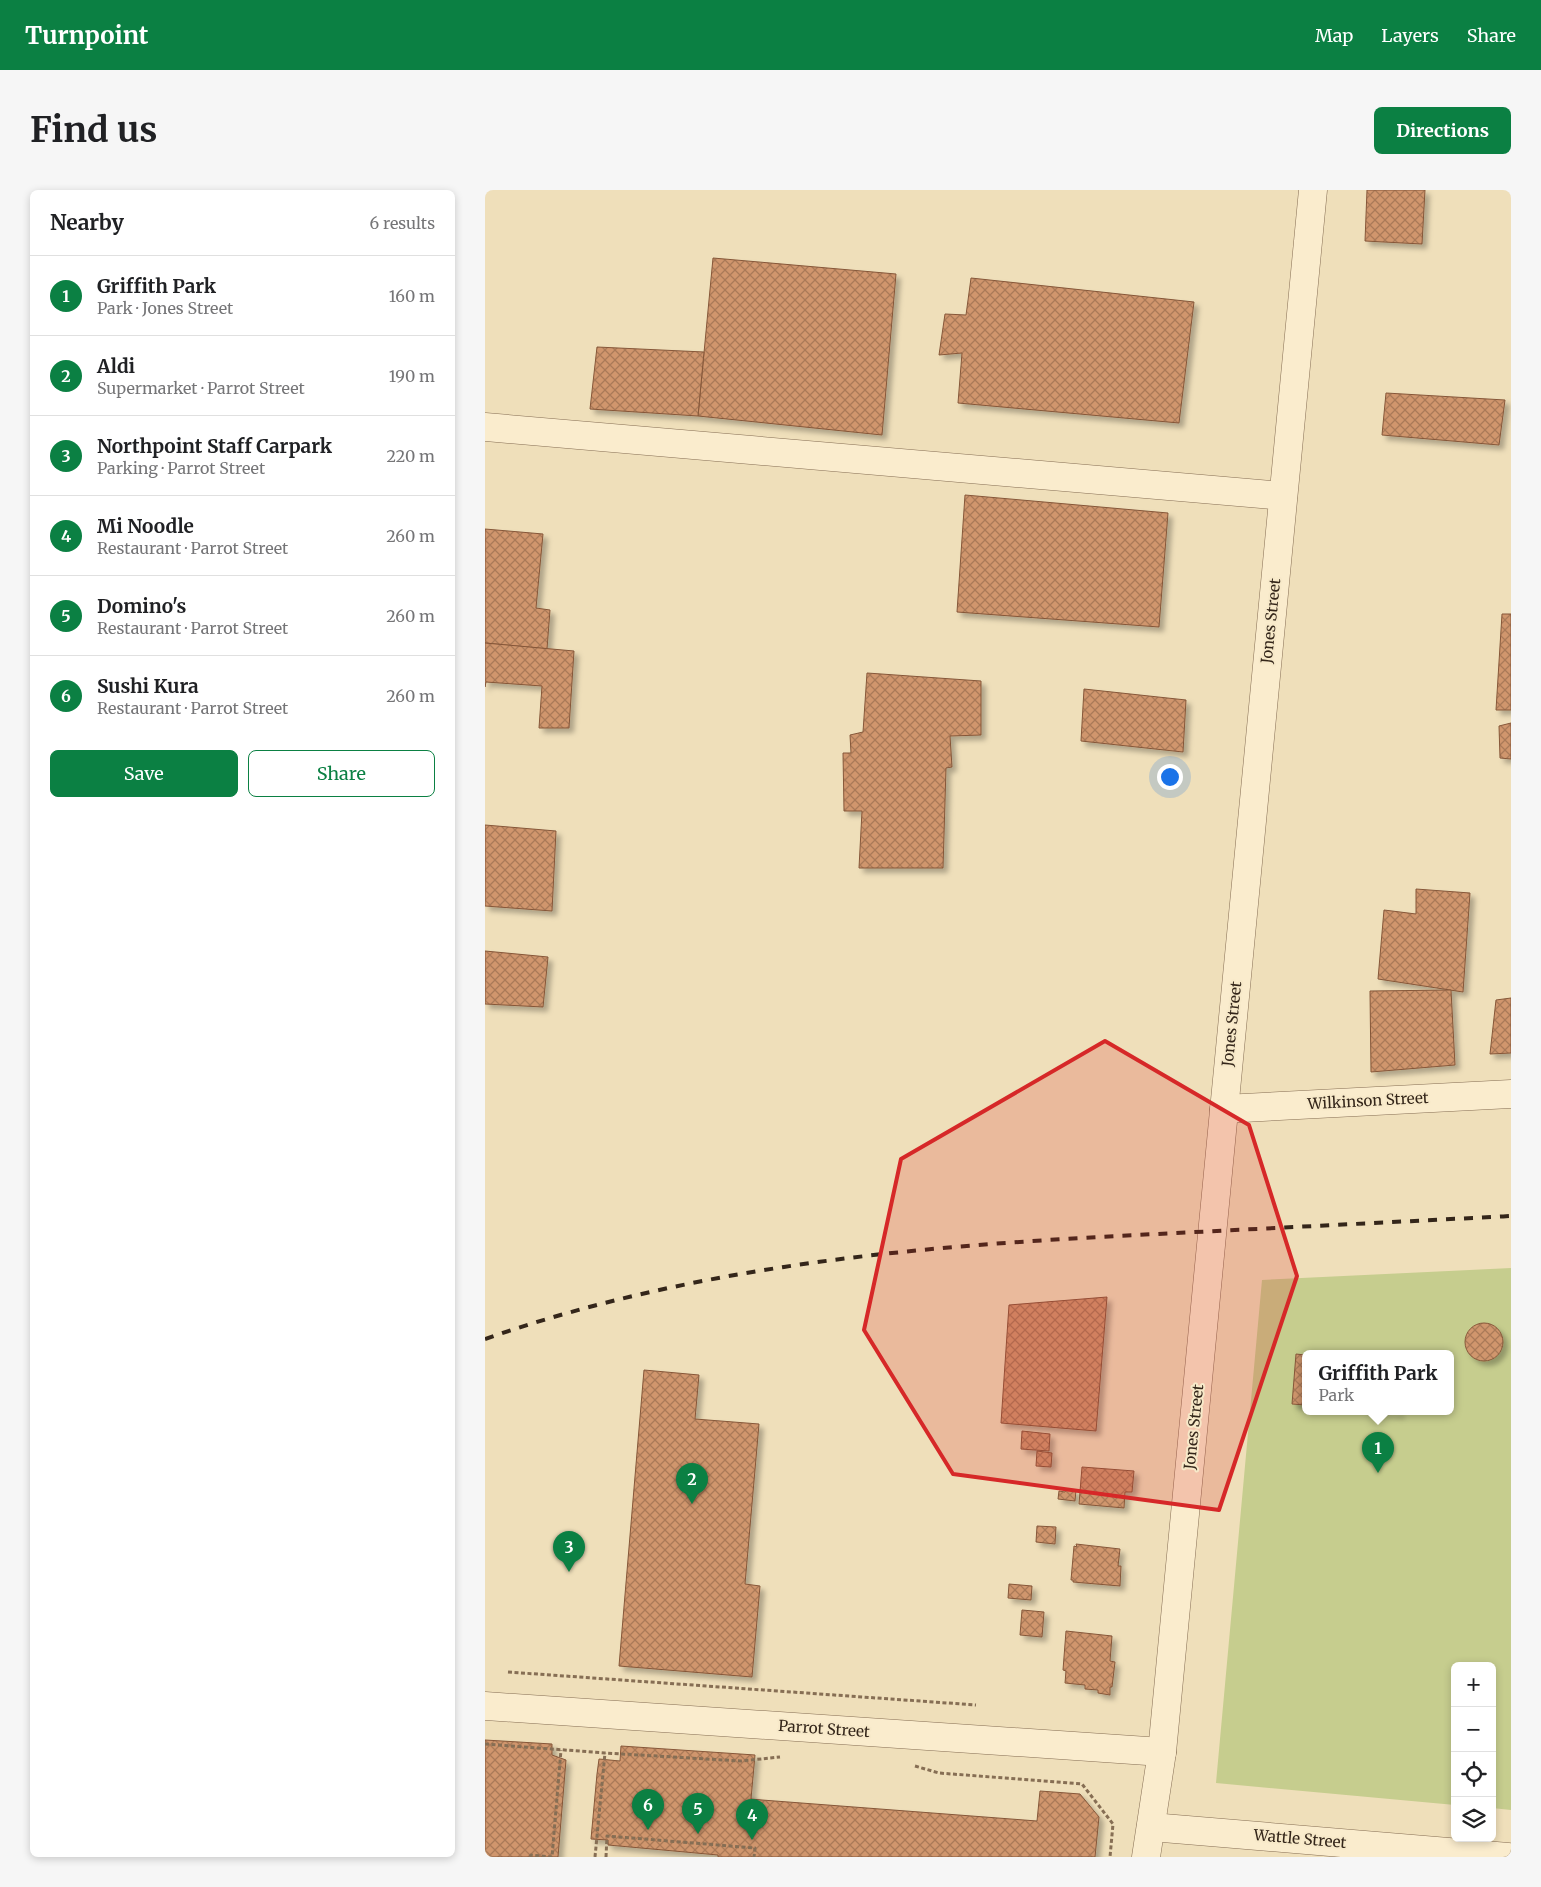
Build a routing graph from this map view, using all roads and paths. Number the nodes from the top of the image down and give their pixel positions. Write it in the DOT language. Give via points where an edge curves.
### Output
graph roads {
  1 [pos="1313,190"];
  2 [pos="485,427"];
  3 [pos="1283,496"];
  4 [pos="1511,1094"];
  5 [pos="1224,1109"];
  6 [pos="508,1672"];
  7 [pos="976,1705"];
  8 [pos="485,1706"];
  9 [pos="485,1744"];
  10 [pos="561,1750"];
  11 [pos="1162,1752"];
  12 [pos="605,1754"];
  13 [pos="784,1757"];
  14 [pos="906,1764"];
  15 [pos="1151,1827"];
  16 [pos="530,1857"];
  17 [pos="595,1857"];
  18 [pos="606,1857"];
  19 [pos="754,1857"];
  20 [pos="1110,1857"];
  21 [pos="1146,1857"];
  22 [pos="1508,1857"];
  1 -- 3 [label="street, Jones Street"];
  2 -- 3 [label="street"];
  3 -- 5 [label="street, Jones Street"];
  4 -- 5 [label="street, Wilkinson Street"];
  5 -- 11 [label="street, Jones Street"];
  6 -- 7 [label="path"];
  8 -- 11 [label="street, Parrot Street"];
  9 -- 10 [label="path"];
  10 -- 12 [label="path"];
  10 -- 16 [label="path" via="552,1857"];
  11 -- 15 [label="street, Jones Street"];
  12 -- 13 [label="path" via="741,1761"];
  12 -- 17 [label="path"];
  14 -- 20 [label="path" via="939,1773 1082,1784 1113,1824"];
  15 -- 21 [label="street, Jones Street"];
  15 -- 22 [label="street, Wattle Street"];
  18 -- 19 [label="path" via="607,1836 755,1848"];
}
